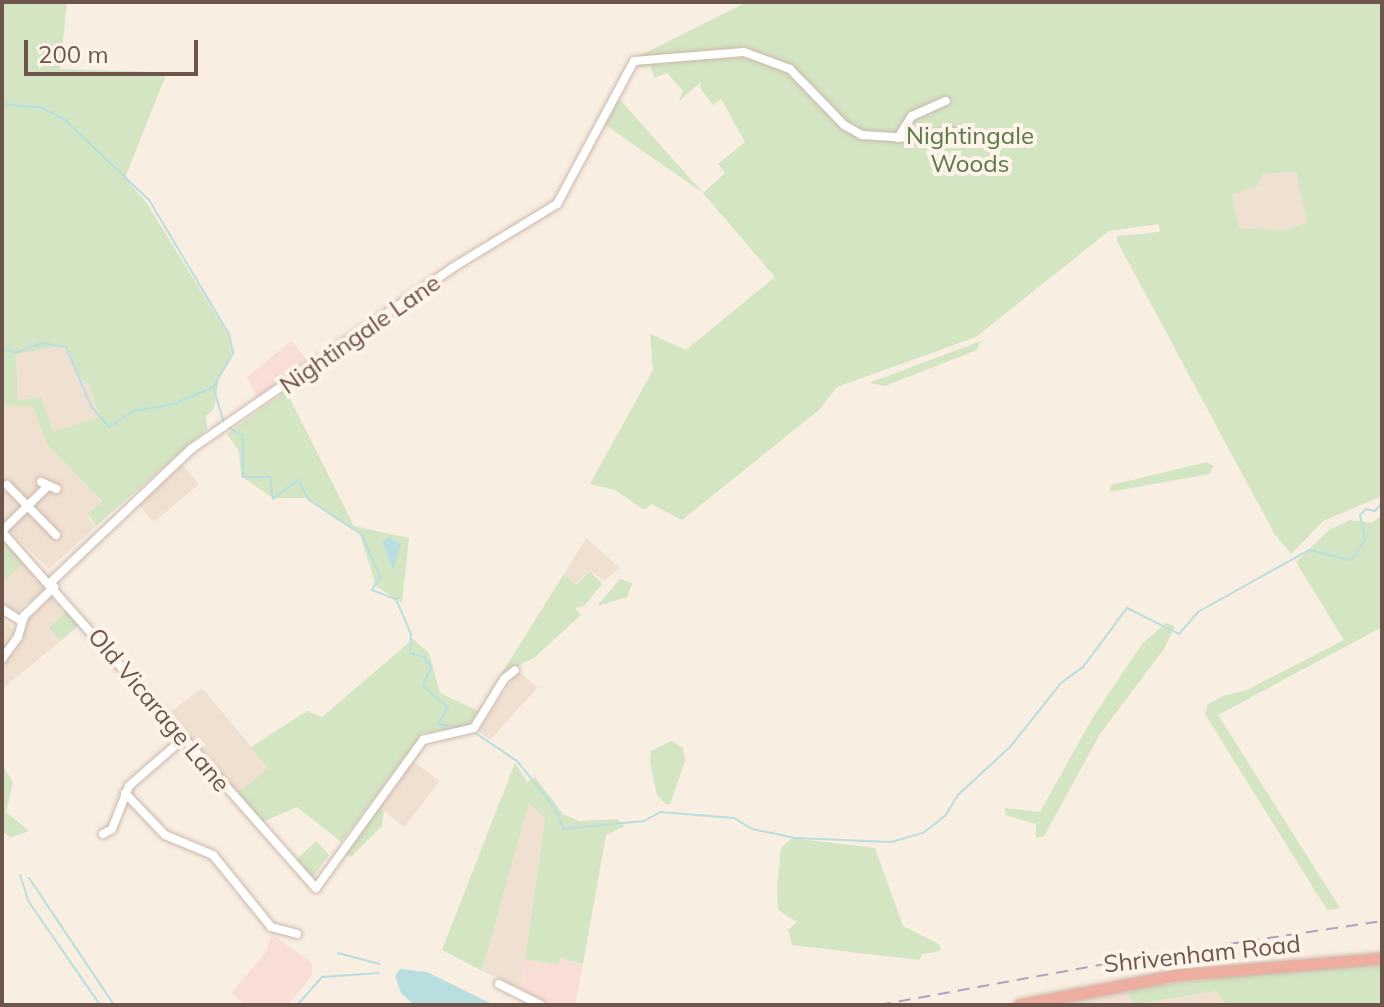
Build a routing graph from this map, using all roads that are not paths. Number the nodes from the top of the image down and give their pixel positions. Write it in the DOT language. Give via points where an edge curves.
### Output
graph roads {
  1 [pos="946,101"];
  2 [pos="957,132"];
  3 [pos="898,138"];
  4 [pos="7,485"];
  5 [pos="48,486"];
  6 [pos="28,507"];
  7 [pos="2,532"];
  8 [pos="43,537"];
  9 [pos="52,585"];
  10 [pos="2,609"];
  11 [pos="21,621"];
  12 [pos="2,659"];
  13 [pos="515,670"];
  14 [pos="184,738"];
  15 [pos="125,793"];
  16 [pos="103,834"];
  17 [pos="297,934"];
  18 [pos="1382,958"];
  19 [pos="499,984"];
  20 [pos="1024,1004"];
  21 [pos="541,1005"];
  1 -- 3 [label="street" via="912,116"];
  2 -- 3 [label="street"];
  3 -- 9 [label="street, Nightingale Lane" via="853,131 790,69 760,55 720,51 634,61 557,204 452,268 191,449"];
  4 -- 6 [label="street"];
  5 -- 6 [label="street"];
  6 -- 7 [label="street"];
  6 -- 8 [label="street" via="54,533"];
  7 -- 9 [label="street, Old Vicarage Lane"];
  9 -- 11 [label="street, Nightingale Lane"];
  9 -- 14 [label="street, Old Vicarage Lane"];
  10 -- 11 [label="street"];
  11 -- 12 [label="street, Nightingale Lane" via="18,637"];
  13 -- 14 [label="street, Old Vicarage Lane" via="471,730 423,740 316,888"];
  14 -- 15 [label="street"];
  15 -- 16 [label="street" via="112,829"];
  15 -- 17 [label="street" via="165,835 213,855 271,927"];
  18 -- 20 [label="highway, Shrivenham Road" via="1177,975"];
  19 -- 21 [label="street"];
}
